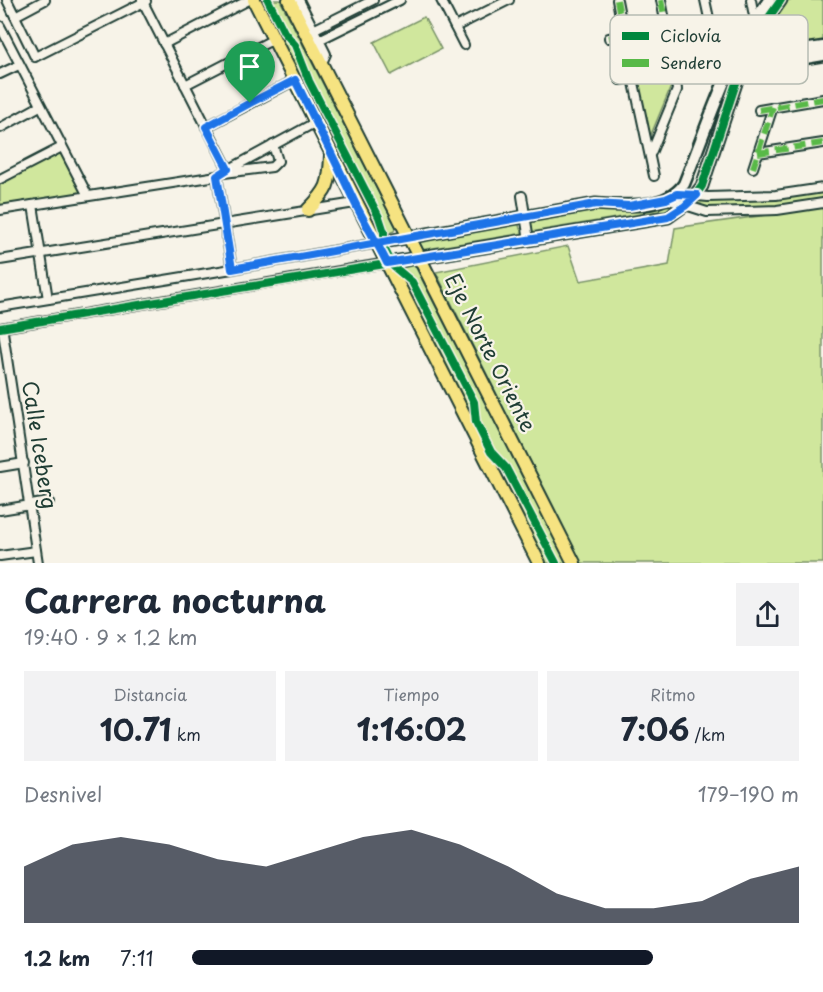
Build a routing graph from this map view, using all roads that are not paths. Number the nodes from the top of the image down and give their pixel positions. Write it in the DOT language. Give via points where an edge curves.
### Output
graph roads {
  1 [pos="7,0"];
  2 [pos="45,0"];
  3 [pos="249,0"];
  4 [pos="254,0"];
  5 [pos="289,0"];
  6 [pos="299,0"];
  7 [pos="373,0"];
  8 [pos="400,0"];
  9 [pos="441,0"];
  10 [pos="509,0"];
  11 [pos="617,0"];
  12 [pos="661,0"];
  13 [pos="705,0"];
  14 [pos="751,0"];
  15 [pos="769,0"];
  16 [pos="781,0"];
  17 [pos="144,1"];
  18 [pos="359,7"];
  19 [pos="620,15"];
  20 [pos="664,15"];
  21 [pos="708,15"];
  22 [pos="754,15"];
  23 [pos="758,15"];
  24 [pos="771,15"];
  25 [pos="15,16"];
  26 [pos="365,17"];
  27 [pos="0,26"];
  28 [pos="455,27"];
  29 [pos="313,30"];
  30 [pos="273,39"];
  31 [pos="319,40"];
  32 [pos="164,45"];
  33 [pos="464,45"];
  34 [pos="823,47"];
  35 [pos="808,50"];
  36 [pos="823,55"];
  37 [pos="808,56"];
  38 [pos="19,65"];
  39 [pos="321,65"];
  40 [pos="0,74"];
  41 [pos="295,80"];
  42 [pos="634,84"];
  43 [pos="676,84"];
  44 [pos="729,84"];
  45 [pos="732,84"];
  46 [pos="185,85"];
  47 [pos="823,99"];
  48 [pos="40,106"];
  49 [pos="773,107"];
  50 [pos="759,110"];
  51 [pos="316,122"];
  52 [pos="206,127"];
  53 [pos="0,128"];
  54 [pos="823,143"];
  55 [pos="273,145"];
  56 [pos="62,147"];
  57 [pos="332,151"];
  58 [pos="758,153"];
  59 [pos="650,154"];
  60 [pos="753,168"];
  61 [pos="222,173"];
  62 [pos="654,176"];
  63 [pos="0,179"];
  64 [pos="823,188"];
  65 [pos="677,194"];
  66 [pos="697,195"];
  67 [pos="88,196"];
  68 [pos="522,196"];
  69 [pos="666,199"];
  70 [pos="823,202"];
  71 [pos="355,203"];
  72 [pos="33,205"];
  73 [pos="685,206"];
  74 [pos="0,210"];
  75 [pos="308,210"];
  76 [pos="525,216"];
  77 [pos="226,223"];
  78 [pos="408,236"];
  79 [pos="529,240"];
  80 [pos="377,243"];
  81 [pos="40,253"];
  82 [pos="419,257"];
  83 [pos="0,260"];
  84 [pos="387,263"];
  85 [pos="232,269"];
  86 [pos="48,299"];
  87 [pos="0,307"];
  88 [pos="2,330"];
  89 [pos="24,463"];
  90 [pos="0,467"];
  91 [pos="49,502"];
  92 [pos="30,506"];
  93 [pos="0,510"];
  94 [pos="36,551"];
  95 [pos="0,556"];
  96 [pos="38,563"];
  97 [pos="539,563"];
  98 [pos="574,563"];
  1 -- 25 [label="street"];
  2 -- 25 [label="street"];
  3 -- 32 [label="street"];
  4 -- 30 [label="main road"];
  5 -- 39 [label="main road, Eje Norte Oriente"];
  6 -- 29 [label="street"];
  7 -- 18 [label="street"];
  8 -- 26 [label="street"];
  9 -- 28 [label="street"];
  10 -- 28 [label="street"];
  11 -- 19 [label="street"];
  12 -- 20 [label="street"];
  13 -- 21 [label="street"];
  14 -- 22 [label="street"];
  15 -- 23 [label="street"];
  16 -- 24 [label="street"];
  17 -- 25 [label="street" via="35,57"];
  17 -- 32 [label="street"];
  18 -- 26 [label="street"];
  18 -- 29 [label="street"];
  26 -- 31 [label="street"];
  27 -- 38 [label="street"];
  28 -- 33 [label="street"];
  29 -- 31 [label="street"];
  30 -- 41 [label="main road"];
  30 -- 46 [label="street"];
  31 -- 39 [label="street" via="326,54"];
  32 -- 46 [label="street"];
  34 -- 35 [label="street"];
  36 -- 37 [label="street"];
  38 -- 40 [label="street"];
  38 -- 48 [label="street"];
  39 -- 78 [label="main road, Eje Norte Oriente"];
  41 -- 51 [label="main road"];
  41 -- 52 [label="street"];
  42 -- 59 [label="street"];
  43 -- 59 [label="street"];
  44 -- 65 [label="street"];
  45 -- 66 [label="street"];
  46 -- 52 [label="street"];
  47 -- 49 [label="street"];
  48 -- 53 [label="street"];
  48 -- 56 [label="street"];
  49 -- 50 [label="street"];
  49 -- 58 [label="street"];
  51 -- 55 [label="street"];
  51 -- 57 [label="main road"];
  52 -- 61 [label="street"];
  54 -- 58 [label="street"];
  55 -- 61 [label="street"];
  55 -- 61 [label="street" via="278,161 272,167"];
  56 -- 63 [label="street"];
  56 -- 67 [label="street"];
  57 -- 71 [label="main road"];
  57 -- 75 [label="main road" via="325,192"];
  58 -- 60 [label="street"];
  59 -- 62 [label="street"];
  61 -- 67 [label="street"];
  61 -- 77 [label="street"];
  64 -- 66 [label="street" via="776,195"];
  65 -- 66 [label="street"];
  65 -- 69 [label="street"];
  66 -- 73 [label="street"];
  67 -- 72 [label="street"];
  68 -- 76 [label="street"];
  69 -- 73 [label="street"];
  69 -- 76 [label="street" via="629,206 596,204"];
  70 -- 73 [label="street" via="777,210 706,212"];
  71 -- 75 [label="street"];
  71 -- 80 [label="main road"];
  72 -- 74 [label="street"];
  72 -- 81 [label="street"];
  73 -- 79 [label="street" via="668,217"];
  75 -- 77 [label="street"];
  76 -- 78 [label="street"];
  76 -- 79 [label="street"];
  77 -- 81 [label="street"];
  77 -- 85 [label="street"];
  78 -- 80 [label="street"];
  78 -- 82 [label="main road, Eje Norte Oriente"];
  79 -- 82 [label="street"];
  80 -- 84 [label="main road"];
  80 -- 85 [label="street"];
  81 -- 83 [label="street"];
  81 -- 86 [label="street"];
  82 -- 84 [label="street"];
  82 -- 98 [label="main road, Eje Norte Oriente"];
  84 -- 88 [label="street"];
  84 -- 97 [label="main road"];
  85 -- 86 [label="street"];
  86 -- 87 [label="street"];
  88 -- 89 [label="street, Calle Iceberg"];
  89 -- 90 [label="street"];
  89 -- 92 [label="street, Calle Iceberg"];
  91 -- 92 [label="street"];
  92 -- 93 [label="street"];
  92 -- 94 [label="street, Calle Iceberg"];
  94 -- 95 [label="street"];
  94 -- 96 [label="street, Calle Iceberg"];
}
